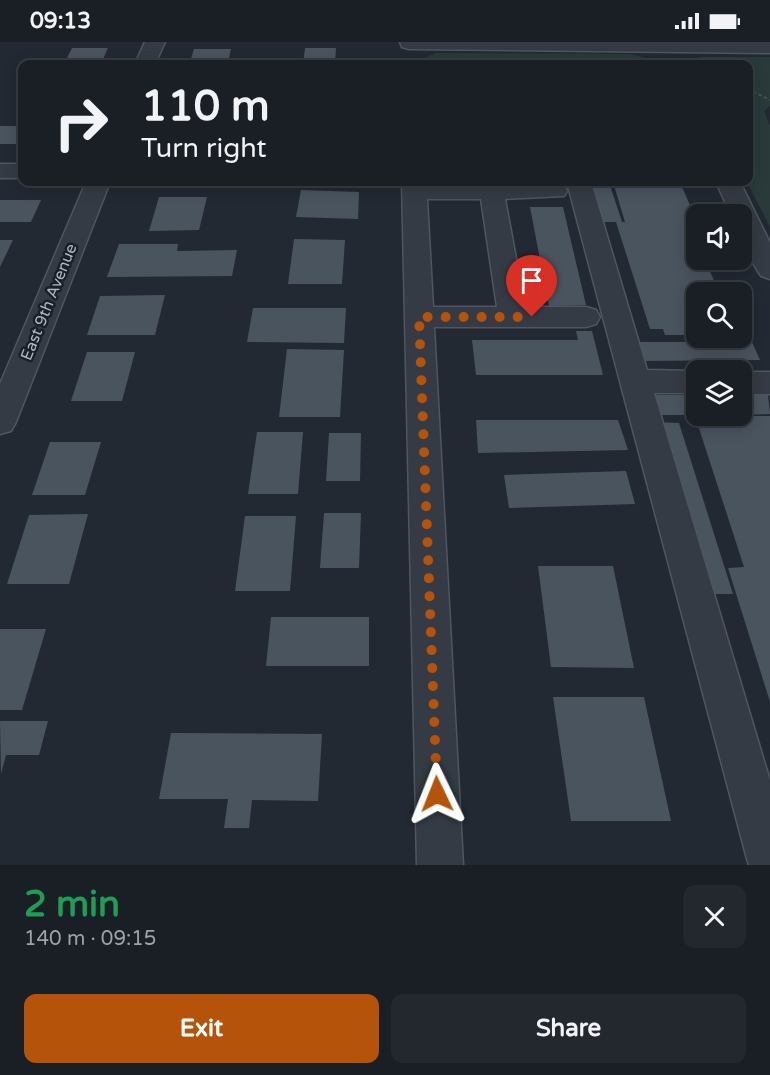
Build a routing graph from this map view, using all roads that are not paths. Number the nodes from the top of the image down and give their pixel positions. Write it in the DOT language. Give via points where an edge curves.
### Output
graph roads {
  1 [pos="154,42"];
  2 [pos="409,43"];
  3 [pos="770,47"];
  4 [pos="667,56"];
  5 [pos="147,60"];
  6 [pos="410,60"];
  7 [pos="0,171"];
  8 [pos="18,171"];
  9 [pos="96,186"];
  10 [pos="567,186"];
  11 [pos="730,186"];
  12 [pos="414,187"];
  13 [pos="492,191"];
  14 [pos="770,270"];
  15 [pos="419,317"];
  16 [pos="513,317"];
  17 [pos="586,317"];
  18 [pos="636,381"];
  19 [pos="686,382"];
  20 [pos="752,382"];
  21 [pos="770,383"];
  22 [pos="0,422"];
  23 [pos="770,858"];
  24 [pos="440,865"];
  1 -- 5 [label="street"];
  2 -- 4 [label="street"];
  2 -- 6 [label="street"];
  3 -- 4 [label="street"];
  7 -- 8 [label="street"];
  9 -- 22 [label="street, East 9th Avenue"];
  10 -- 13 [label="street"];
  10 -- 18 [label="street"];
  11 -- 14 [label="street"];
  12 -- 13 [label="street"];
  12 -- 15 [label="street"];
  13 -- 16 [label="street"];
  15 -- 16 [label="street"];
  15 -- 24 [label="street"];
  16 -- 17 [label="street"];
  18 -- 19 [label="street"];
  18 -- 23 [label="street"];
  20 -- 21 [label="street"];
}
